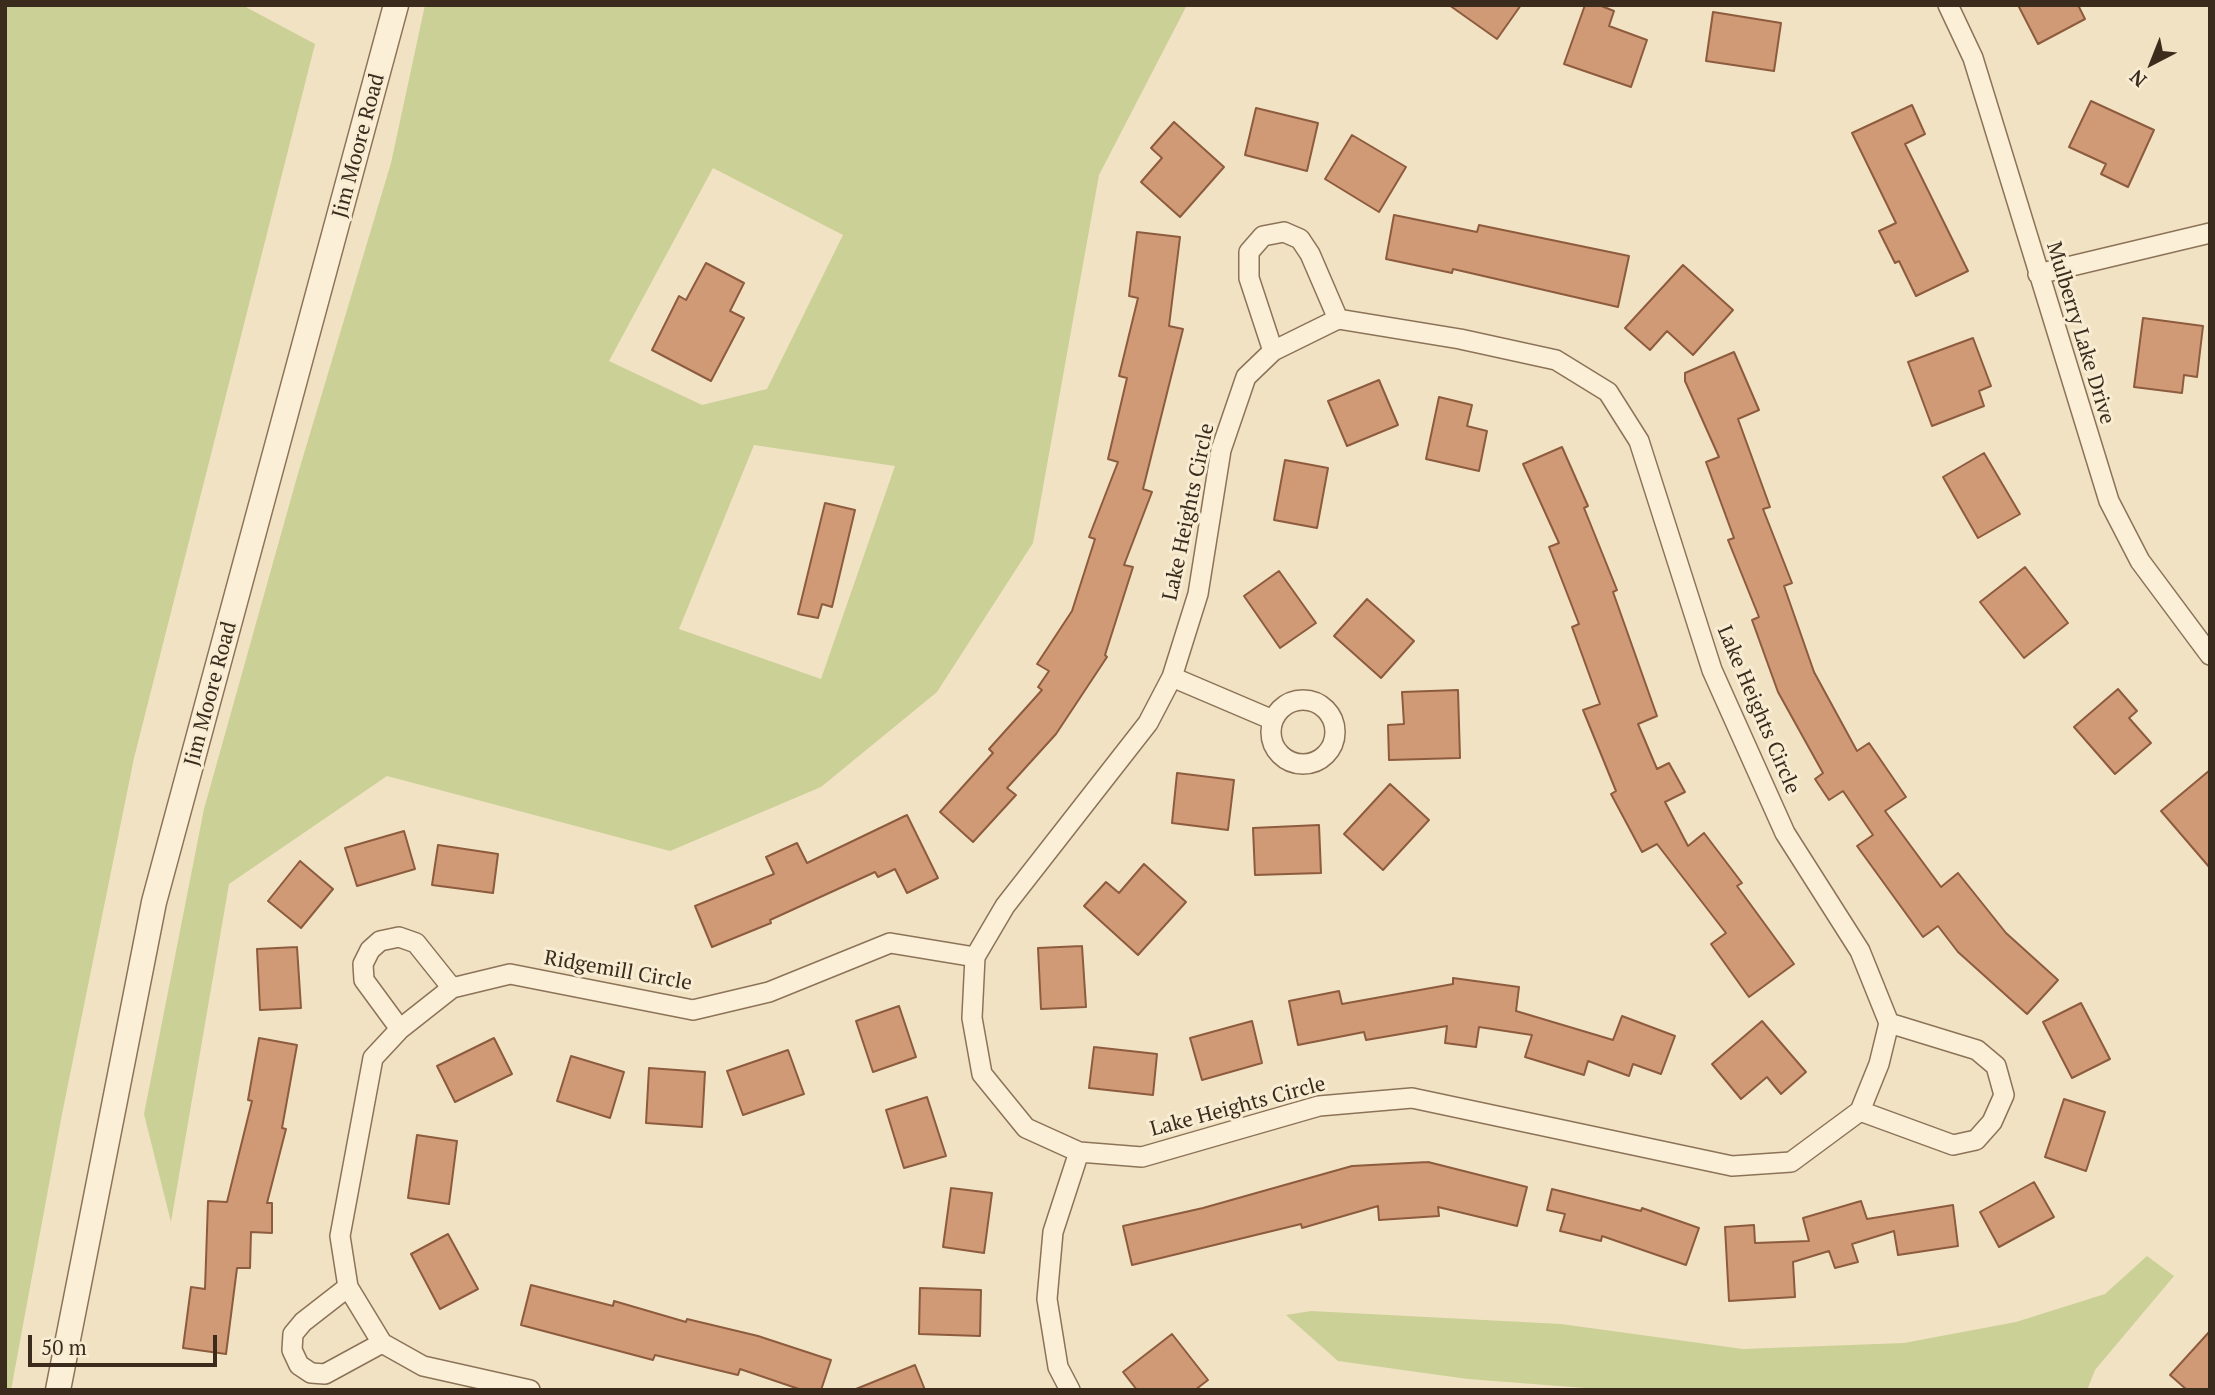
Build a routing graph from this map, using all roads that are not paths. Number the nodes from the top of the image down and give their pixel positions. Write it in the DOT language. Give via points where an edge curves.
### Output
graph roads {
  1 [pos="396,5"];
  2 [pos="1948,5"];
  3 [pos="2210,233"];
  4 [pos="2038,274"];
  5 [pos="1338,319"];
  6 [pos="1273,351"];
  7 [pos="2210,655"];
  8 [pos="1172,677"];
  9 [pos="1273,720"];
  10 [pos="975,957"];
  11 [pos="452,988"];
  12 [pos="1889,1023"];
  13 [pos="400,1029"];
  14 [pos="1860,1111"];
  15 [pos="1079,1152"];
  16 [pos="348,1287"];
  17 [pos="382,1343"];
  18 [pos="58,1390"];
  19 [pos="530,1390"];
  20 [pos="1070,1390"];
  1 -- 18 [label="street, Jim Moore Road" via="154,902"];
  2 -- 4 [label="street, Mulberry Lake Drive" via="1973,58"];
  3 -- 4 [label="street"];
  4 -- 7 [label="street, Mulberry Lake Drive" via="2109,501 2140,561"];
  5 -- 6 [label="street, Lake Heights Circle"];
  5 -- 6 [label="street" via="1300,239 1284,232 1263,236 1249,252 1249,278"];
  5 -- 12 [label="street, Lake Heights Circle" via="1556,360 1608,392 1639,441 1712,670 1785,833 1860,951"];
  6 -- 8 [label="street, Lake Heights Circle" via="1246,377 1221,450 1198,594"];
  8 -- 9 [label="street"];
  8 -- 10 [label="street, Lake Heights Circle" via="1148,723 1005,906"];
  10 -- 11 [label="street, Ridgemill Circle" via="890,943 769,992 693,1010 510,974"];
  10 -- 15 [label="street, Lake Heights Circle" via="972,1018 982,1074 1026,1128"];
  11 -- 13 [label="street, Ridgemill Circle"];
  11 -- 13 [label="street" via="416,943 399,937 380,942 363,964 364,980"];
  12 -- 14 [label="street"];
  12 -- 14 [label="street" via="1977,1049 1996,1066 2004,1095 1992,1122 1976,1140 1953,1145"];
  13 -- 16 [label="street, Ridgemill Circle" via="373,1058 341,1236"];
  14 -- 15 [label="street, Lake Heights Circle" via="1791,1162 1732,1166 1412,1098 1319,1106 1142,1157"];
  15 -- 20 [label="street" via="1053,1232 1046,1299 1058,1367"];
  16 -- 17 [label="street, Ridgemill Circle"];
  16 -- 17 [label="street" via="293,1334 292,1350 299,1365 311,1373 325,1374"];
  17 -- 19 [label="street, Ridgemill Circle" via="423,1366"];
}
